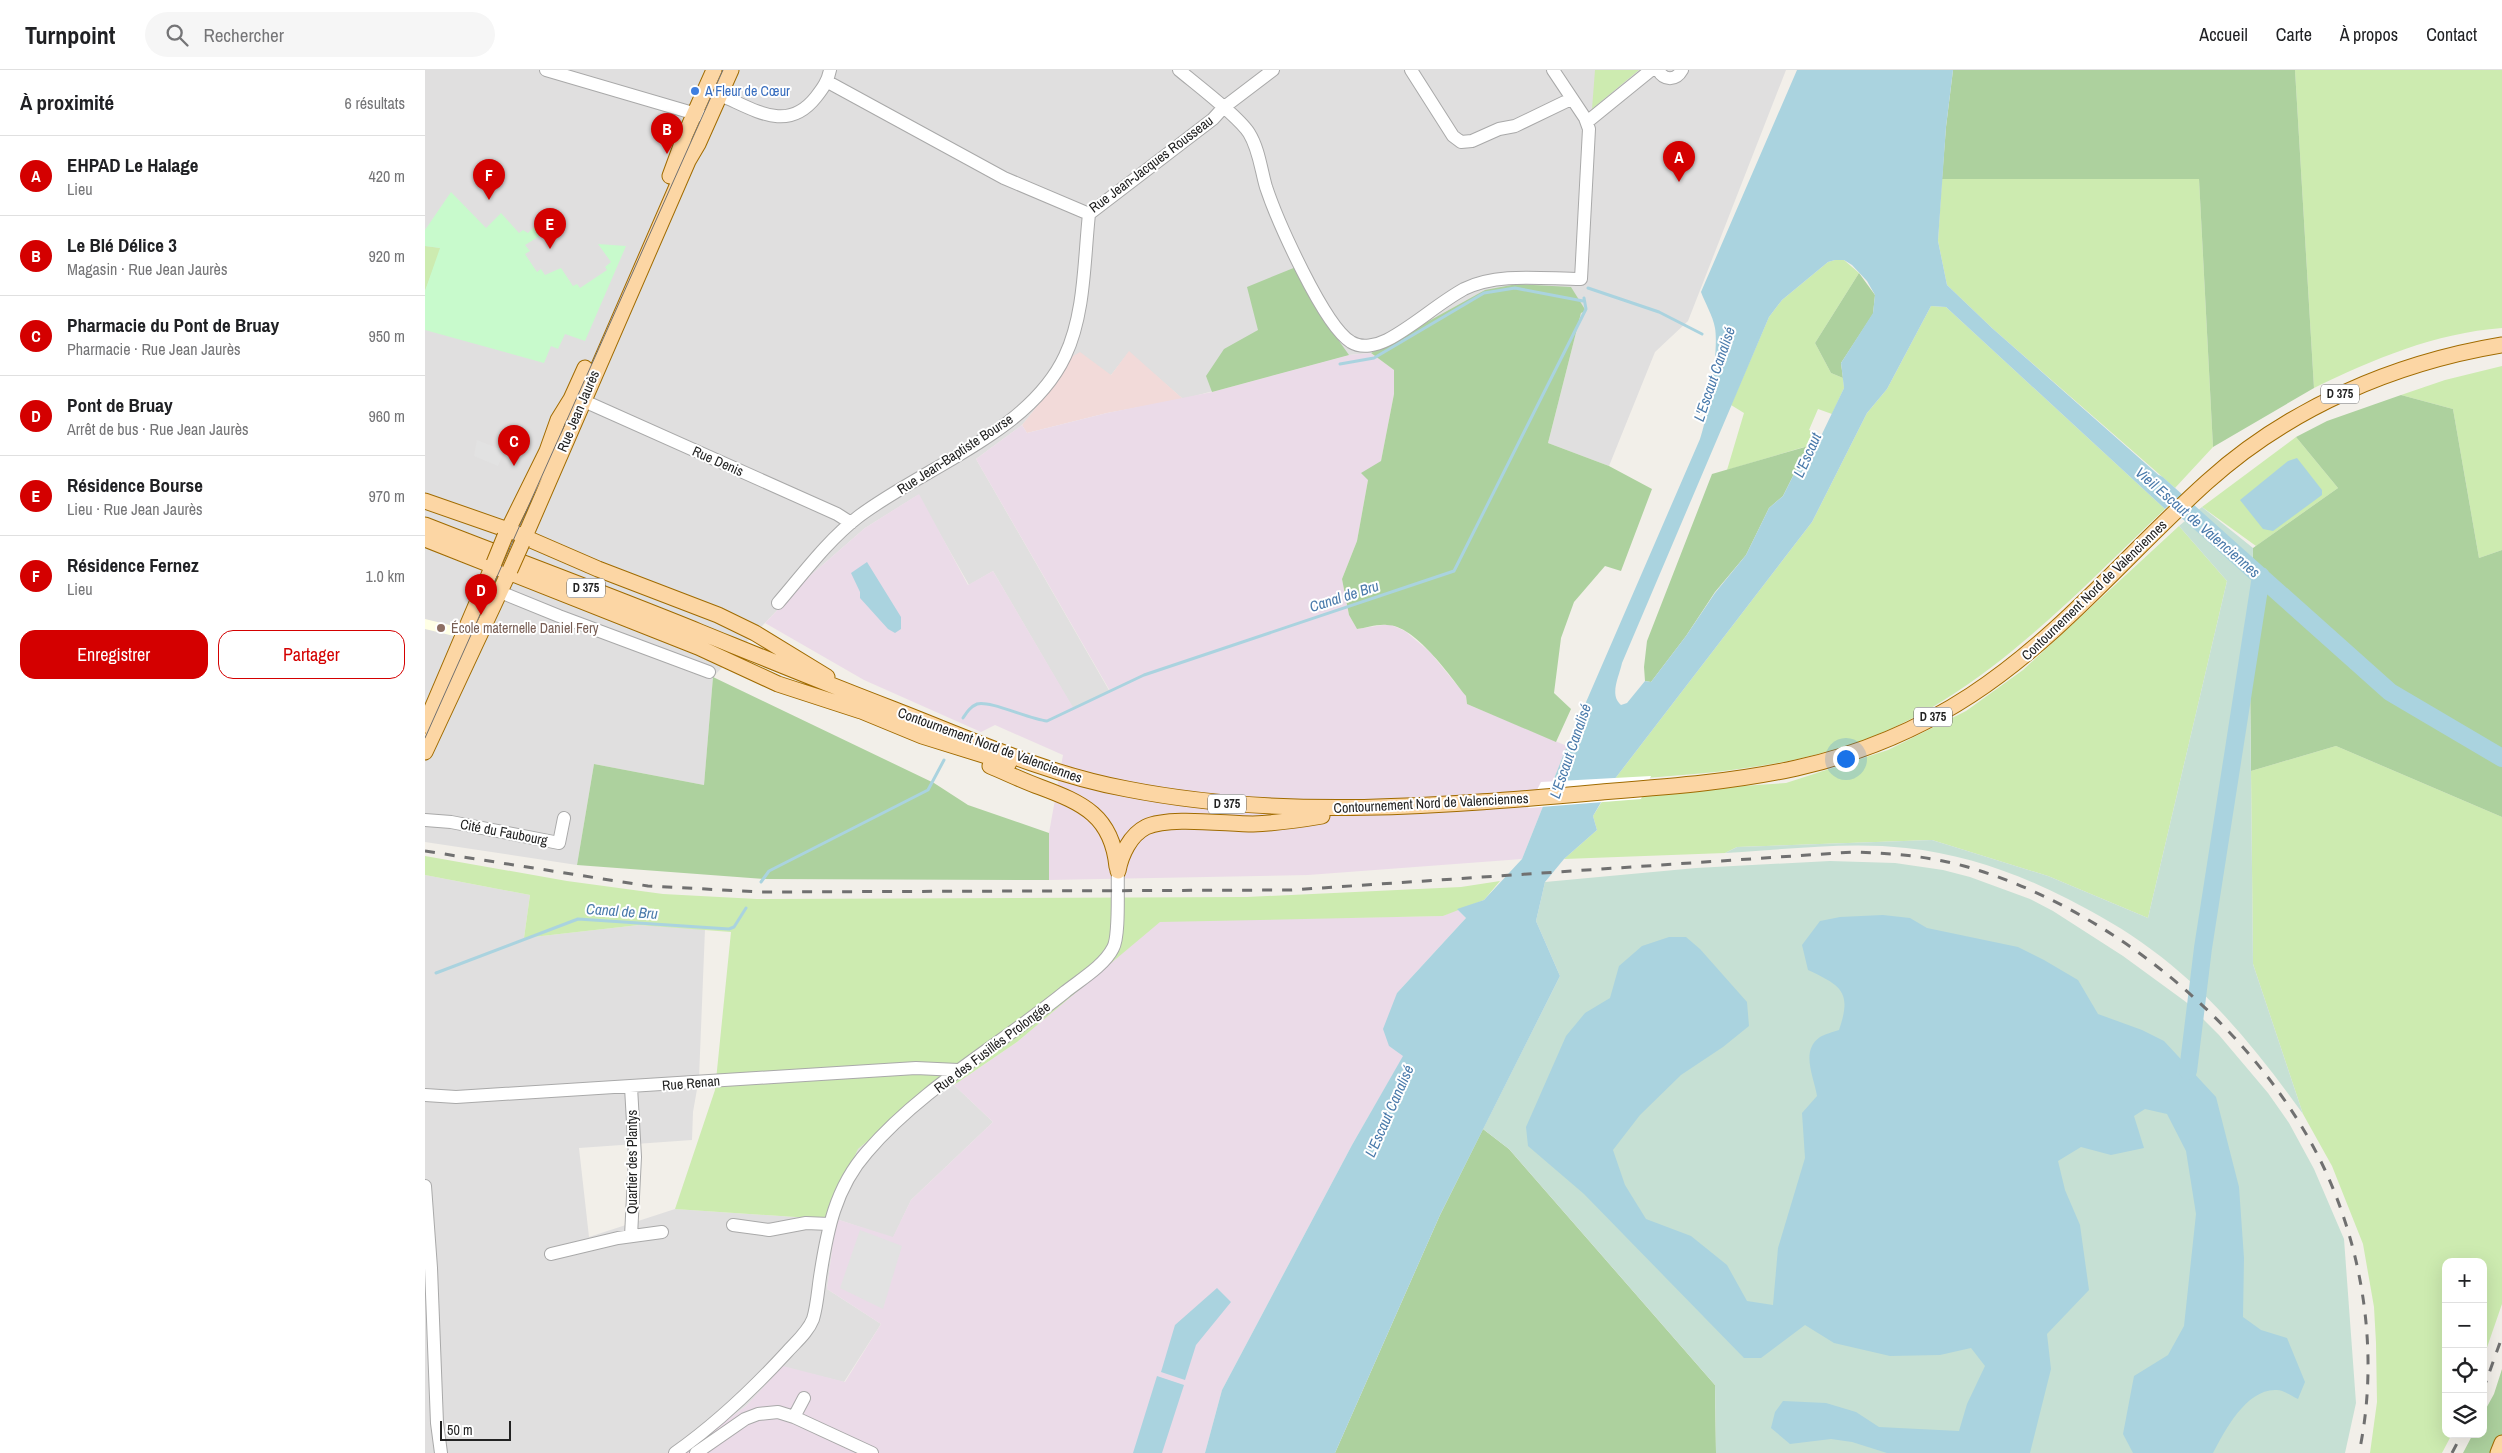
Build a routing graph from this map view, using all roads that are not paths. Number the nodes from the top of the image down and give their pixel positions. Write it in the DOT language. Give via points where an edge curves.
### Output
graph roads {
  1 [pos="546,70"];
  2 [pos="714,70"];
  3 [pos="731,70"];
  4 [pos="1179,70"];
  5 [pos="1273,70"];
  6 [pos="1411,70"];
  7 [pos="1553,70"];
  8 [pos="1651,70"];
  9 [pos="1658,70"];
  10 [pos="1682,70"];
  11 [pos="829,76"];
  12 [pos="720,95"];
  13 [pos="1571,99"];
  14 [pos="1223,108"];
  15 [pos="694,113"];
  16 [pos="710,117"];
  17 [pos="1587,122"];
  18 [pos="1089,214"];
  19 [pos="2502,345"];
  20 [pos="584,401"];
  21 [pos="425,501"];
  22 [pos="851,523"];
  23 [pos="425,525"];
  24 [pos="507,533"];
  25 [pos="425,539"];
  26 [pos="524,540"];
  27 [pos="493,565"];
  28 [pos="509,572"];
  29 [pos="500,592"];
  30 [pos="778,603"];
  31 [pos="746,652"];
  32 [pos="709,672"];
  33 [pos="856,695"];
  34 [pos="861,712"];
  35 [pos="425,725"];
  36 [pos="922,736"];
  37 [pos="425,752"];
  38 [pos="1075,777"];
  39 [pos="1383,807"];
  40 [pos="564,818"];
  41 [pos="425,820"];
  42 [pos="1118,871"];
  43 [pos="958,1070"];
  44 [pos="631,1088"];
  45 [pos="425,1095"];
  46 [pos="425,1186"];
  47 [pos="829,1224"];
  48 [pos="733,1225"];
  49 [pos="662,1232"];
  50 [pos="631,1236"];
  51 [pos="551,1254"];
  52 [pos="804,1398"];
  53 [pos="794,1417"];
  54 [pos="2502,1443"];
  55 [pos="441,1453"];
  56 [pos="675,1453"];
  57 [pos="696,1453"];
  58 [pos="872,1453"];
  59 [pos="2498,1453"];
  1 -- 15 [label="street"];
  2 -- 15 [label="main road, Rue Jean Jaurès"];
  3 -- 12 [label="main road, Rue Jean Jaurès"];
  4 -- 14 [label="street"];
  5 -- 14 [label="street"];
  6 -- 13 [label="street" via="1453,136 1461,142 1515,126"];
  7 -- 13 [label="street"];
  8 -- 17 [label="street"];
  9 -- 10 [label="street" via="1670,79"];
  11 -- 12 [label="street" via="804,109 782,118"];
  11 -- 18 [label="street, Rue Jean-Jacques Rousseau" via="1004,178"];
  12 -- 16 [label="main road, Rue Jean Jaurès"];
  13 -- 17 [label="street"];
  14 -- 17 [label="street, Rue Jean-Jacques Rousseau" via="1250,134 1274,208 1330,321 1339,333 1355,344 1365,346 1382,342 1475,285 1512,279 1581,279 1589,151"];
  14 -- 18 [label="street, Rue Jean-Jacques Rousseau"];
  15 -- 16 [label="street"];
  15 -- 24 [label="main road, Rue Jean Jaurès" via="679,157 582,376 558,420 543,460"];
  16 -- 20 [label="main road, Rue Jean Jaurès"];
  18 -- 22 [label="street, Rue Jean-Baptiste Bourse" via="1076,323 1066,354 1050,381 1029,404 985,438"];
  19 -- 39 [label="main road, Contournement Nord de Valenciennes / D 375" via="2402,369 2334,397 2269,435 2200,488 2039,644 1989,683 1936,716 1871,746 1805,767 1752,778 1521,799"];
  20 -- 22 [label="street, Rue Denis"];
  20 -- 26 [label="main road, Rue Jean Jaurès"];
  21 -- 24 [label="main road"];
  22 -- 30 [label="street, Rue Jean-Baptiste Bourse"];
  23 -- 31 [label="main road, Contournement Nord de Valenciennes / D 375"];
  24 -- 26 [label="main road"];
  24 -- 27 [label="main road, Rue Jean Jaurès, bridge"];
  25 -- 27 [label="main road"];
  26 -- 28 [label="main road, Rue Jean Jaurès, bridge"];
  26 -- 33 [label="main road" via="740,625"];
  27 -- 28 [label="main road"];
  27 -- 35 [label="main road, Rue Jean Jaurès"];
  28 -- 29 [label="main road, Rue Jean Jaurès"];
  28 -- 34 [label="main road" via="697,647 778,684"];
  29 -- 32 [label="street"];
  29 -- 37 [label="main road, Rue Jean Jaurès"];
  31 -- 33 [label="main road, Contournement Nord de Valenciennes / D 375"];
  31 -- 34 [label="main road"];
  33 -- 38 [label="main road, Contournement Nord de Valenciennes / D 375"];
  34 -- 36 [label="main road"];
  36 -- 38 [label="main road" via="1024,768"];
  36 -- 42 [label="main road" via="1086,807 1107,831"];
  38 -- 39 [label="main road, Contournement Nord de Valenciennes / D 375" via="1134,791 1237,805"];
  39 -- 42 [label="main road" via="1278,823 1158,824 1135,835 1121,857"];
  40 -- 41 [label="street, Cité du Faubourg" via="559,843"];
  42 -- 43 [label="street, Rue des Fusillés Prolongée" via="1113,950 1022,1027"];
  43 -- 44 [label="street, Rue Renan" via="906,1069"];
  43 -- 47 [label="street, Rue des Fusillés Prolongée" via="867,1152 841,1191"];
  44 -- 45 [label="street, Rue Renan" via="456,1097"];
  44 -- 50 [label="street, Quartier des Plantys" via="635,1157"];
  46 -- 55 [label="street"];
  47 -- 48 [label="street" via="805,1223 769,1230"];
  47 -- 56 [label="street, Rue des Fusillés Prolongée" via="814,1314 807,1328 750,1389 707,1429"];
  49 -- 50 [label="street"];
  50 -- 51 [label="street"];
  52 -- 53 [label="street"];
  53 -- 57 [label="street" via="774,1412 749,1417"];
  53 -- 58 [label="street"];
  54 -- 59 [label="main road"];
}
